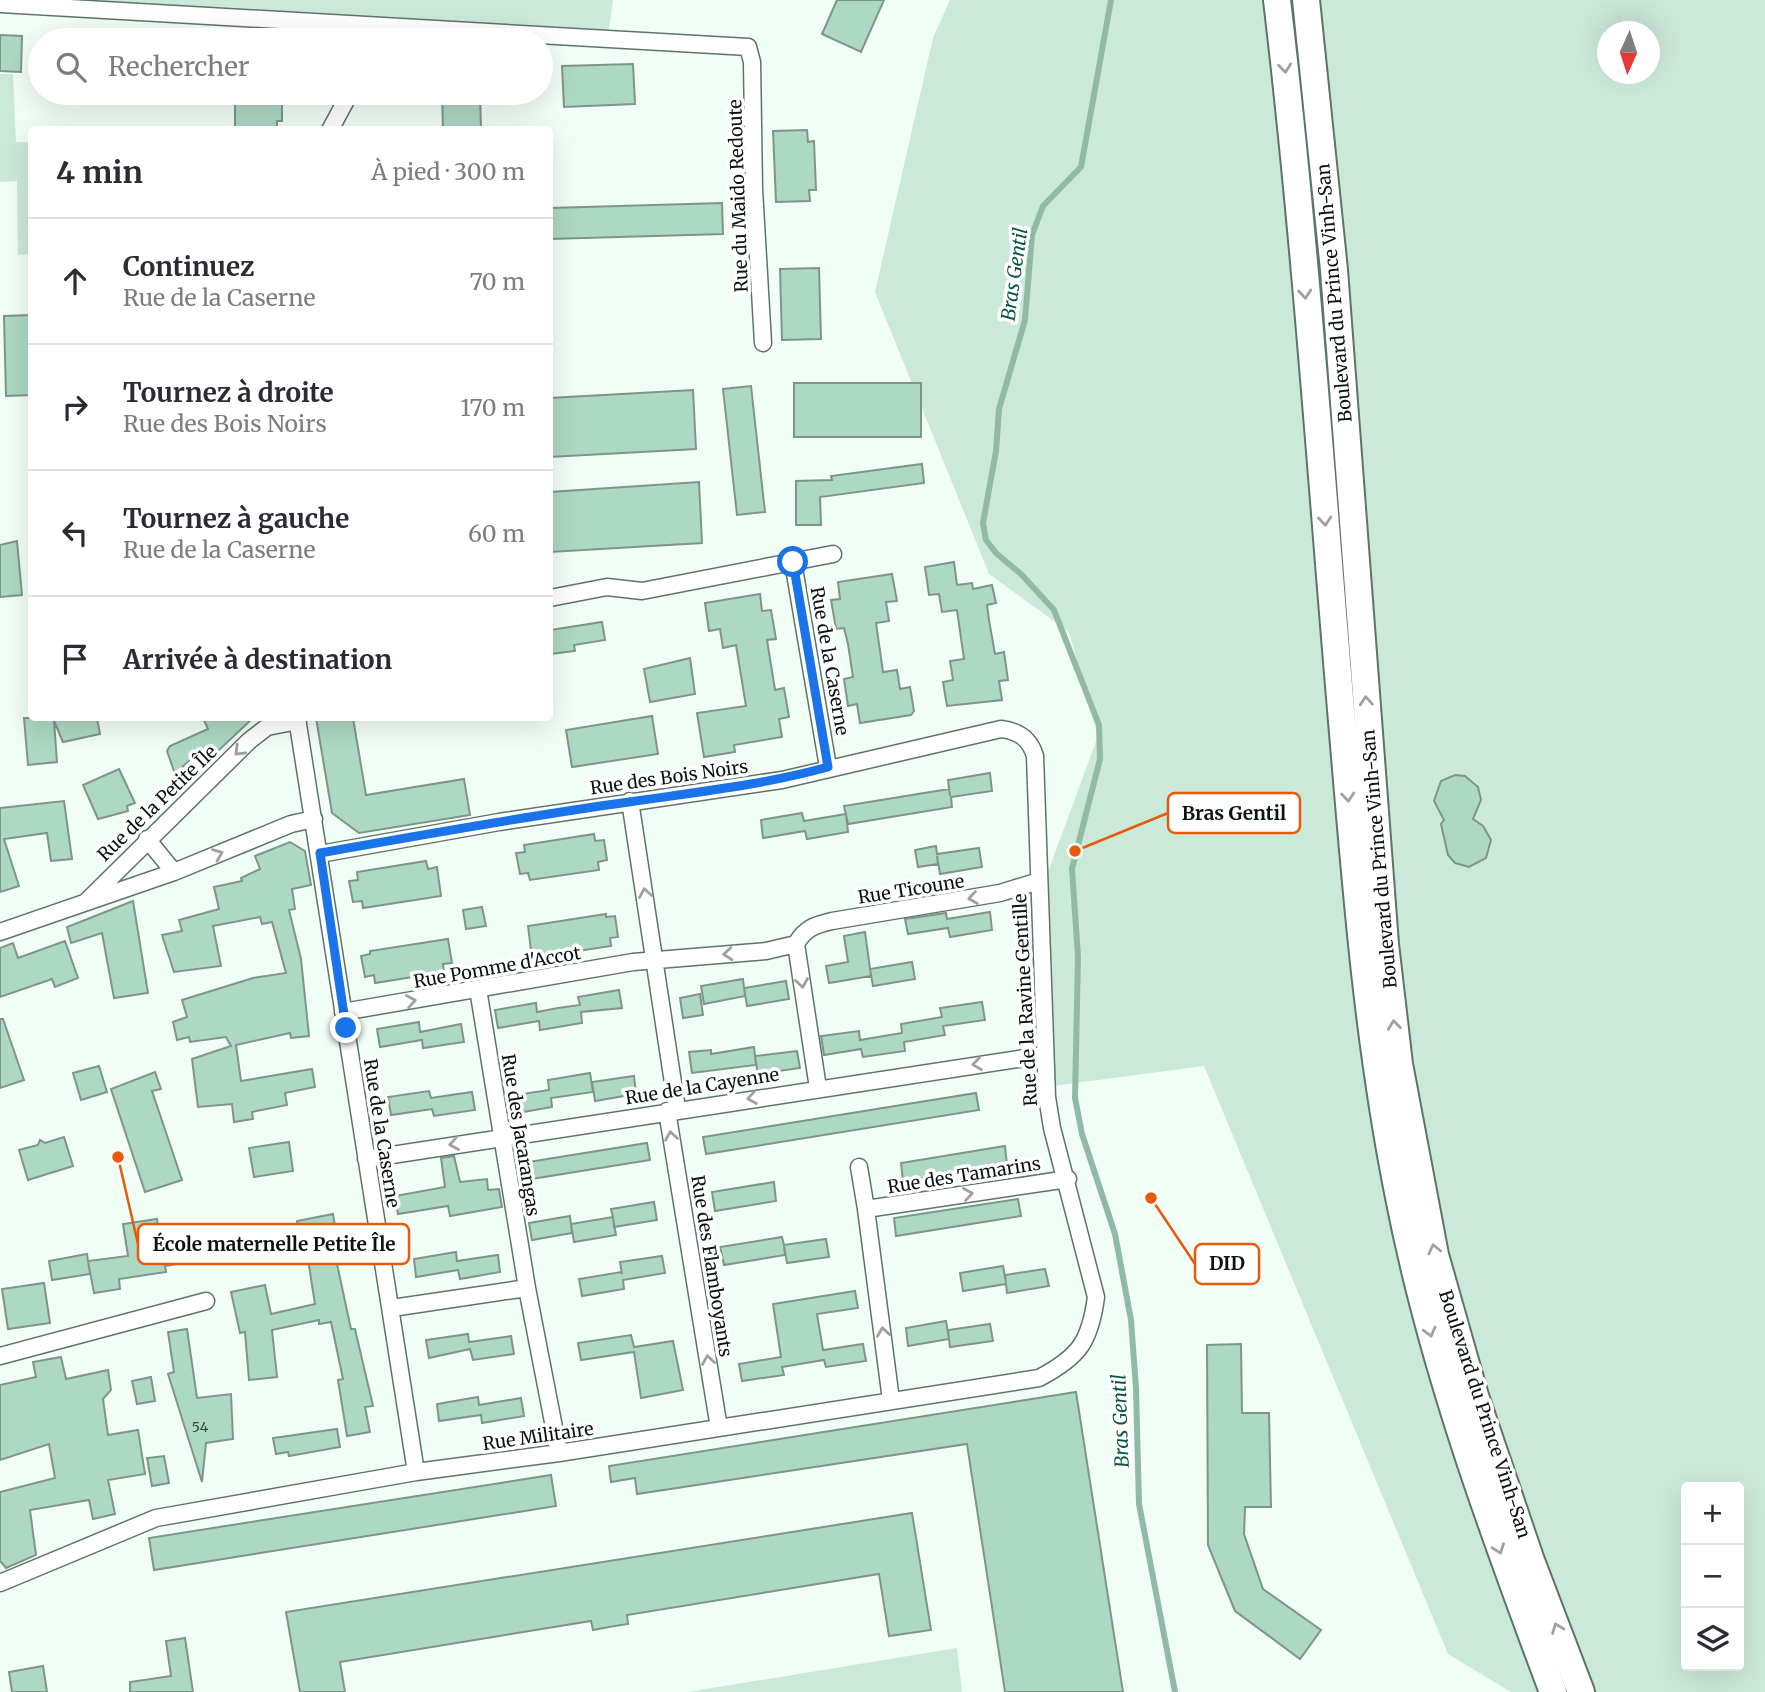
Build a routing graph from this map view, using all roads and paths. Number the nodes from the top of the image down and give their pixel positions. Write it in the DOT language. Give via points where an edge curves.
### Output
graph roads {
  1 [pos="1277,0"];
  2 [pos="1306,0"];
  3 [pos="0,4"];
  4 [pos="304,28"];
  5 [pos="553,40"];
  6 [pos="344,105"];
  7 [pos="332,126"];
  8 [pos="763,343"];
  9 [pos="833,554"];
  10 [pos="793,562"];
  11 [pos="553,597"];
  12 [pos="290,721"];
  13 [pos="298,721"];
  14 [pos="1020,734"];
  15 [pos="828,767"];
  16 [pos="630,802"];
  17 [pos="314,819"];
  18 [pos="148,839"];
  19 [pos="320,853"];
  20 [pos="174,872"];
  21 [pos="1039,881"];
  22 [pos="85,903"];
  23 [pos="0,932"];
  24 [pos="796,944"];
  25 [pos="656,960"];
  26 [pos="478,989"];
  27 [pos="344,1013"];
  28 [pos="1044,1055"];
  29 [pos="818,1088"];
  30 [pos="672,1110"];
  31 [pos="502,1136"];
  32 [pos="366,1159"];
  33 [pos="859,1167"];
  34 [pos="1068,1179"];
  35 [pos="866,1209"];
  36 [pos="527,1288"];
  37 [pos="206,1301"];
  38 [pos="392,1308"];
  39 [pos="1083,1346"];
  40 [pos="0,1356"];
  41 [pos="891,1400"];
  42 [pos="719,1428"];
  43 [pos="559,1453"];
  44 [pos="416,1472"];
  45 [pos="0,1583"];
  46 [pos="1553,1692"];
  47 [pos="1581,1692"];
  1 -- 46 [label="main road, Boulevard du Prince Vinh-San, one-way" via="1359,918 1386,1128 1413,1266 1441,1369 1492,1530"];
  47 -- 2 [label="main road, Boulevard du Prince Vinh-San, one-way" via="1475,1396 1435,1255 1399,1064 1384,932 1334,270"];
  3 -- 4 [label="street"];
  5 -- 8 [label="street, Rue du Maido Redoute" via="748,47"];
  6 -- 7 [label="street"];
  9 -- 10 [label="street"];
  10 -- 11 [label="street" via="642,591 607,587"];
  10 -- 15 [label="street, Rue de la Caserne"];
  12 -- 18 [label="street, Rue de la Petite Île, one-way" via="267,727 249,741"];
  13 -- 17 [label="street, Rue de la Caserne"];
  14 -- 15 [label="street, Rue des Bois Noirs" via="1001,729"];
  14 -- 21 [label="street, Rue de la Ravine Gentille" via="1031,743 1035,756"];
  15 -- 16 [label="street, Rue des Bois Noirs" via="770,782"];
  16 -- 19 [label="street, Rue des Bois Noirs"];
  25 -- 16 [label="street, Rue des Flamboyants, one-way"];
  17 -- 19 [label="street, Rue de la Caserne"];
  20 -- 17 [label="street, Rue de la Petite Île, one-way"];
  18 -- 20 [label="street"];
  18 -- 22 [label="street, Rue de la Petite Île"];
  19 -- 27 [label="street, Rue de la Caserne"];
  20 -- 22 [label="street, Rue de la Petite Île"];
  21 -- 24 [label="street, Rue Ticoune, one-way" via="1000,893 811,926"];
  21 -- 28 [label="street, Rue de la Ravine Gentille"];
  22 -- 23 [label="street, Rue de la Petite Île"];
  24 -- 25 [label="street, Rue Ticoune, one-way" via="766,951"];
  24 -- 29 [label="street, one-way"];
  25 -- 26 [label="street, Rue Pomme d'Accot"];
  25 -- 30 [label="street, Rue des Flamboyants"];
  27 -- 26 [label="street, Rue Pomme d'Accot, one-way"];
  26 -- 31 [label="street, Rue des Jacarangas"];
  27 -- 32 [label="street, Rue de la Caserne"];
  28 -- 29 [label="street, Rue de la Cayenne, one-way"];
  28 -- 34 [label="street, Rue de la Ravine Gentille" via="1052,1128"];
  29 -- 30 [label="street, Rue de la Cayenne, one-way"];
  30 -- 31 [label="street, Rue de la Cayenne"];
  42 -- 30 [label="street, Rue des Flamboyants, one-way"];
  31 -- 32 [label="street, Rue de la Cayenne, one-way"];
  31 -- 36 [label="street, Rue des Jacarangas"];
  32 -- 38 [label="street, Rue de la Caserne"];
  33 -- 35 [label="street, Rue des Tamarins"];
  35 -- 34 [label="street, Rue des Tamarins, one-way"];
  34 -- 39 [label="street, Rue de la Ravine Gentille" via="1096,1297"];
  41 -- 35 [label="street, Rue des Tamarins, one-way"];
  36 -- 38 [label="street"];
  36 -- 43 [label="street, Rue des Jacarangas"];
  37 -- 40 [label="street"];
  38 -- 44 [label="street, Rue de la Caserne"];
  39 -- 41 [label="street, Rue Militaire" via="1067,1363 1039,1378"];
  41 -- 42 [label="street, Rue Militaire"];
  42 -- 43 [label="street, Rue Militaire"];
  43 -- 44 [label="street, Rue Militaire"];
  44 -- 45 [label="street, Rue Militaire" via="156,1518"];
}
